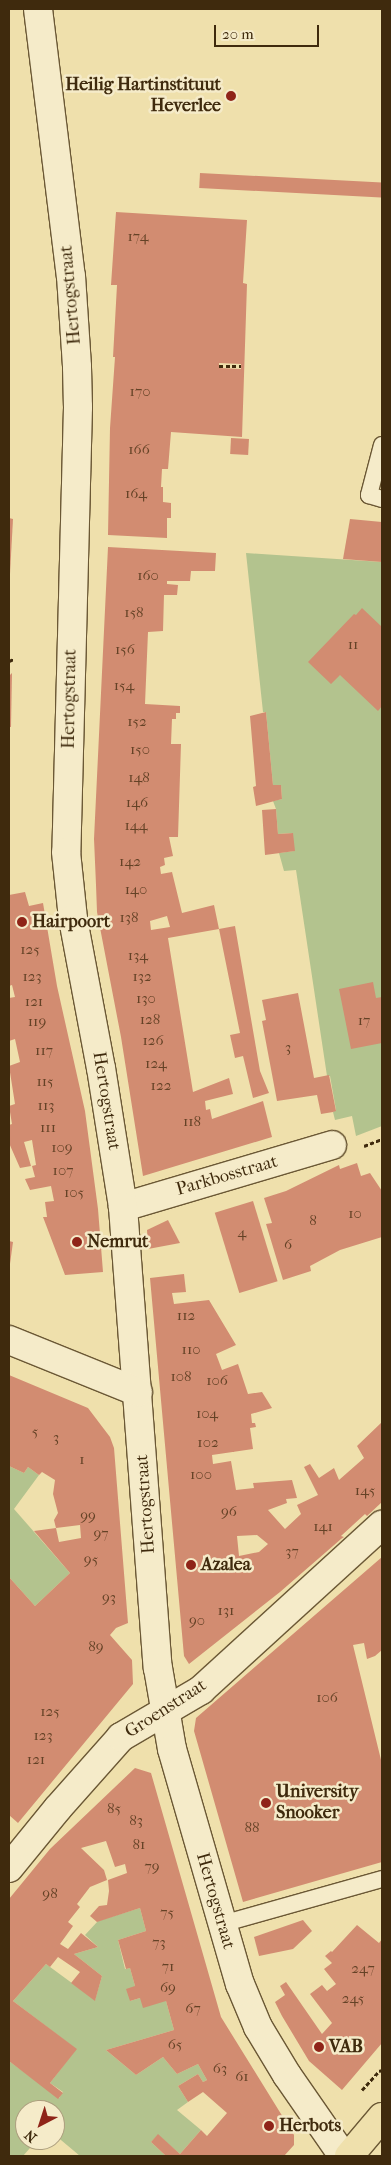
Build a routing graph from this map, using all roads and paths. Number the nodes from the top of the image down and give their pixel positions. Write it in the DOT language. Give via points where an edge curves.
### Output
graph roads {
  1 [pos="38,9"];
  2 [pos="219,366"];
  3 [pos="241,366"];
  4 [pos="382,445"];
  5 [pos="382,499"];
  6 [pos="14,659"];
  7 [pos="9,662"];
  8 [pos="332,1145"];
  9 [pos="123,1206"];
  10 [pos="9,1340"];
  11 [pos="138,1392"];
  12 [pos="382,1525"];
  13 [pos="164,1711"];
  14 [pos="9,1868"];
  15 [pos="382,1879"];
  16 [pos="222,1924"];
  17 [pos="382,2070"];
  18 [pos="356,2096"];
  19 [pos="382,2117"];
  20 [pos="343,2156"];
  21 [pos="349,2156"];
  1 -- 9 [label="street, Hertogstraat" via="71,276 77,367 66,852 73,919"];
  2 -- 3 [label="path"];
  4 -- 5 [label="lane" via="369,495"];
  6 -- 7 [label="path"];
  8 -- 9 [label="street, Parkbosstraat"];
  9 -- 11 [label="street, Hertogstraat"];
  10 -- 11 [label="street"];
  11 -- 13 [label="street, Hertogstraat"];
  12 -- 13 [label="street, Groenstraat" via="200,1690"];
  13 -- 14 [label="street, Groenstraat" via="121,1737"];
  13 -- 16 [label="street, Hertogstraat"];
  15 -- 16 [label="lane"];
  16 -- 20 [label="street, Hertogstraat" via="240,1984 258,2027"];
  17 -- 18 [label="path"];
  19 -- 21 [label="main road"];
}
